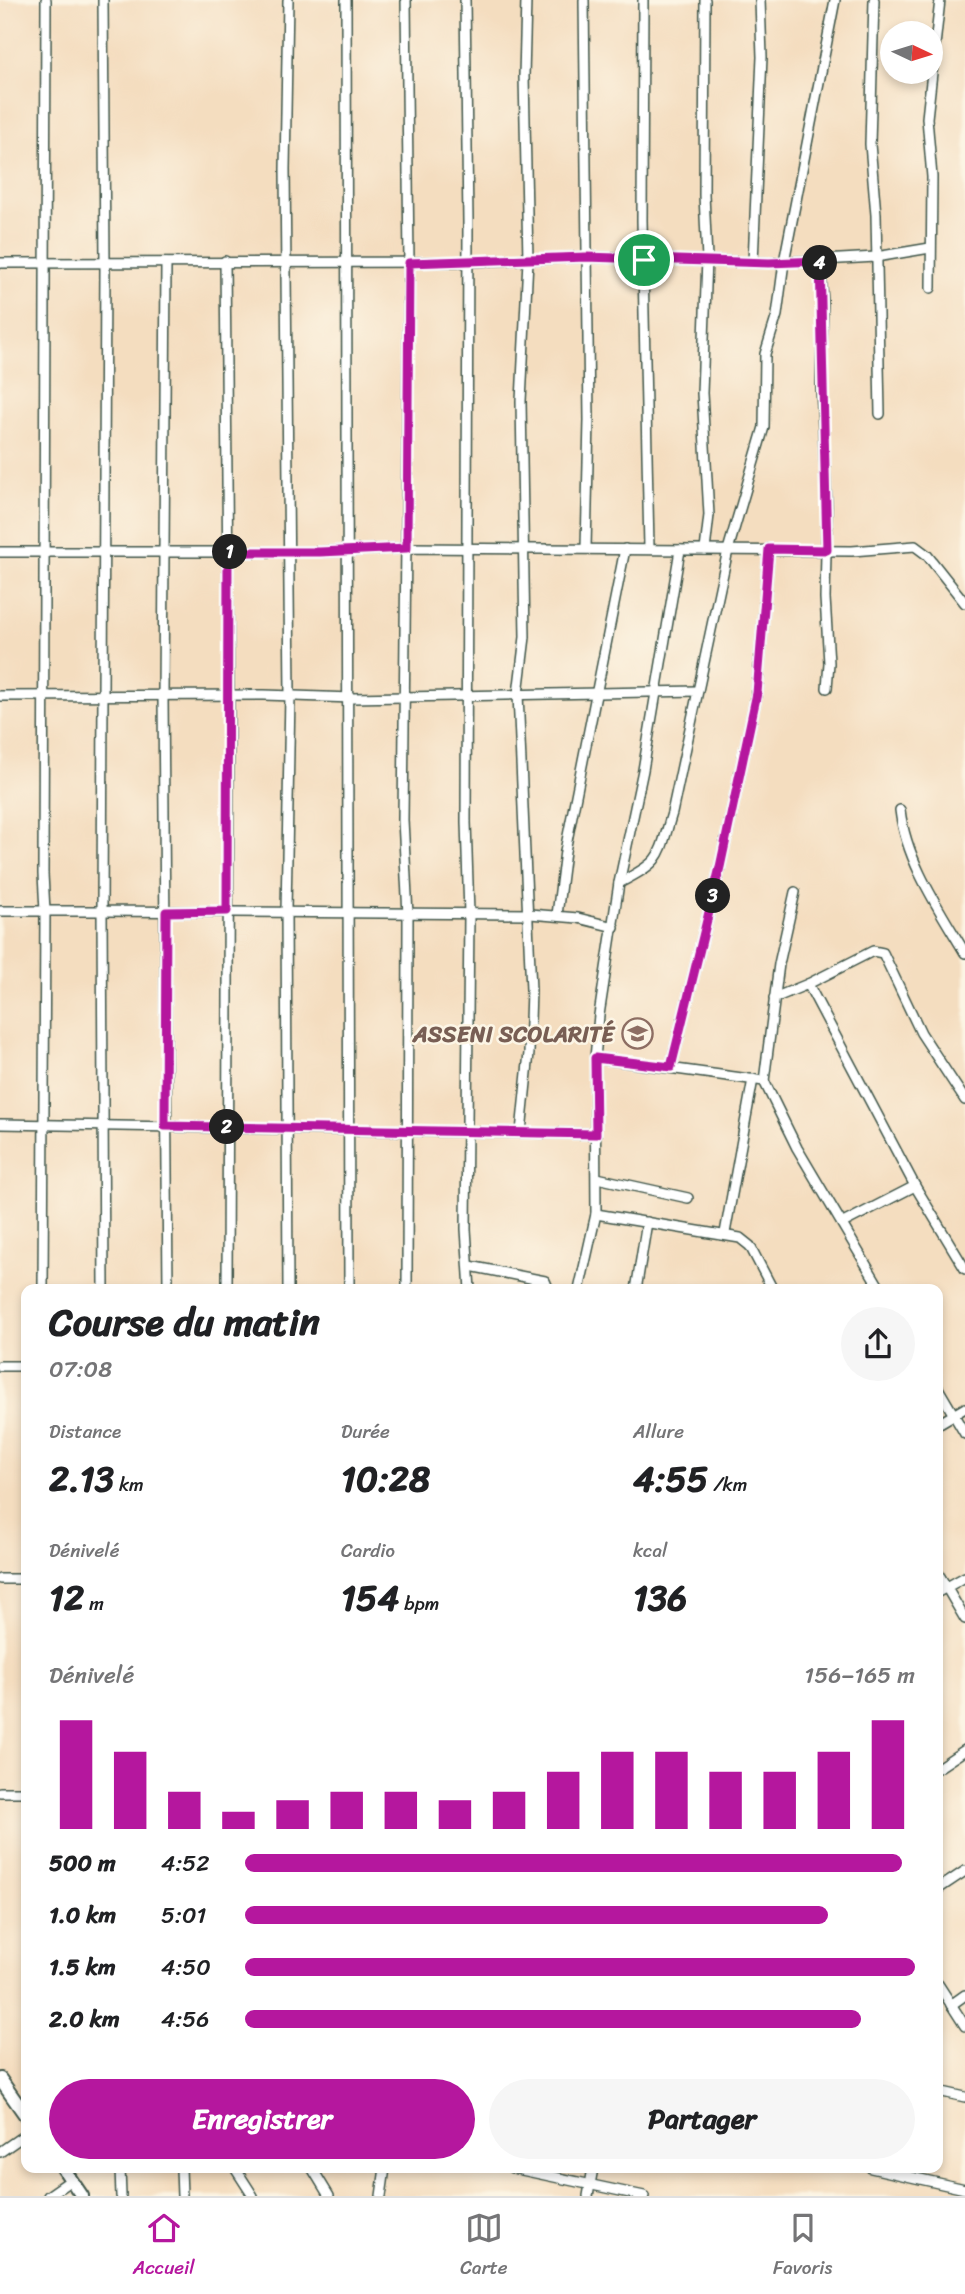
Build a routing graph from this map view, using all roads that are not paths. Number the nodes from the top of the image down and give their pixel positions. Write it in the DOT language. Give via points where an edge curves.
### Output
graph roads {
  1 [pos="46,0"];
  2 [pos="103,0"];
  3 [pos="288,0"];
  4 [pos="346,0"];
  5 [pos="406,0"];
  6 [pos="465,0"];
  7 [pos="526,0"];
  8 [pos="584,0"];
  9 [pos="643,0"];
  10 [pos="705,0"];
  11 [pos="760,0"];
  12 [pos="835,0"];
  13 [pos="874,0"];
  14 [pos="940,0"];
  15 [pos="930,248"];
  16 [pos="586,257"];
  17 [pos="876,257"];
  18 [pos="707,259"];
  19 [pos="528,260"];
  20 [pos="644,260"];
  21 [pos="225,261"];
  22 [pos="348,261"];
  23 [pos="820,261"];
  24 [pos="44,262"];
  25 [pos="166,262"];
  26 [pos="467,262"];
  27 [pos="753,262"];
  28 [pos="784,262"];
  29 [pos="0,263"];
  30 [pos="105,263"];
  31 [pos="287,263"];
  32 [pos="409,263"];
  33 [pos="931,288"];
  34 [pos="880,414"];
  35 [pos="407,548"];
  36 [pos="586,548"];
  37 [pos="649,548"];
  38 [pos="625,549"];
  39 [pos="769,549"];
  40 [pos="348,550"];
  41 [pos="468,550"];
  42 [pos="525,550"];
  43 [pos="680,550"];
  44 [pos="705,550"];
  45 [pos="728,550"];
  46 [pos="827,550"];
  47 [pos="165,551"];
  48 [pos="287,551"];
  49 [pos="0,552"];
  50 [pos="103,552"];
  51 [pos="228,552"];
  52 [pos="43,553"];
  53 [pos="965,603"];
  54 [pos="827,688"];
  55 [pos="656,690"];
  56 [pos="696,691"];
  57 [pos="597,692"];
  58 [pos="518,694"];
  59 [pos="44,695"];
  60 [pos="103,695"];
  61 [pos="229,695"];
  62 [pos="290,695"];
  63 [pos="0,696"];
  64 [pos="163,696"];
  65 [pos="468,696"];
  66 [pos="346,698"];
  67 [pos="405,698"];
  68 [pos="900,810"];
  69 [pos="619,883"];
  70 [pos="796,892"];
  71 [pos="0,911"];
  72 [pos="45,911"];
  73 [pos="102,911"];
  74 [pos="227,911"];
  75 [pos="286,911"];
  76 [pos="350,911"];
  77 [pos="166,912"];
  78 [pos="469,914"];
  79 [pos="530,914"];
  80 [pos="408,915"];
  81 [pos="557,915"];
  82 [pos="614,927"];
  83 [pos="965,953"];
  84 [pos="808,984"];
  85 [pos="774,998"];
  86 [pos="595,1058"];
  87 [pos="671,1067"];
  88 [pos="753,1079"];
  89 [pos="764,1081"];
  90 [pos="965,1100"];
  91 [pos="0,1124"];
  92 [pos="44,1124"];
  93 [pos="102,1124"];
  94 [pos="165,1126"];
  95 [pos="229,1127"];
  96 [pos="288,1128"];
  97 [pos="347,1129"];
  98 [pos="408,1129"];
  99 [pos="466,1130"];
  100 [pos="521,1132"];
  101 [pos="596,1134"];
  102 [pos="597,1178"];
  103 [pos="915,1186"];
  104 [pos="688,1198"];
  105 [pos="596,1214"];
  106 [pos="647,1222"];
  107 [pos="843,1223"];
  108 [pos="725,1233"];
  109 [pos="470,1266"];
  110 [pos="965,1269"];
  111 [pos="43,1284"];
  112 [pos="104,1284"];
  113 [pos="168,1284"];
  114 [pos="227,1284"];
  115 [pos="288,1284"];
  116 [pos="349,1284"];
  117 [pos="408,1284"];
  118 [pos="470,1284"];
  119 [pos="546,1284"];
  120 [pos="580,1284"];
  121 [pos="637,1284"];
  122 [pos="771,1284"];
  123 [pos="878,1284"];
  124 [pos="0,1366"];
  125 [pos="21,1366"];
  126 [pos="943,1397"];
  127 [pos="965,1408"];
  128 [pos="953,1415"];
  129 [pos="943,1421"];
  130 [pos="965,1434"];
  131 [pos="965,1577"];
  132 [pos="0,1579"];
  133 [pos="21,1579"];
  134 [pos="943,1589"];
  135 [pos="943,1591"];
  136 [pos="965,1619"];
  137 [pos="965,1750"];
  138 [pos="943,1763"];
  139 [pos="0,1792"];
  140 [pos="21,1792"];
  141 [pos="965,1871"];
  142 [pos="943,1886"];
  143 [pos="943,1992"];
  144 [pos="965,1995"];
  145 [pos="951,2005"];
  146 [pos="965,2026"];
  147 [pos="0,2079"];
  148 [pos="943,2092"];
  149 [pos="965,2097"];
  150 [pos="21,2109"];
  151 [pos="21,2137"];
  152 [pos="0,2152"];
  153 [pos="66,2173"];
  154 [pos="120,2173"];
  155 [pos="181,2173"];
  156 [pos="238,2173"];
  157 [pos="315,2173"];
  158 [pos="384,2173"];
  159 [pos="529,2173"];
  160 [pos="592,2173"];
  161 [pos="893,2173"];
  162 [pos="71,2180"];
  163 [pos="965,2189"];
  164 [pos="589,2191"];
  165 [pos="48,2196"];
  166 [pos="82,2196"];
  167 [pos="121,2196"];
  168 [pos="182,2196"];
  169 [pos="253,2196"];
  170 [pos="330,2196"];
  171 [pos="381,2196"];
  172 [pos="644,2196"];
  1 -- 24 [label="street"];
  2 -- 30 [label="street"];
  3 -- 31 [label="street"];
  4 -- 22 [label="street"];
  5 -- 32 [label="street"];
  6 -- 26 [label="street"];
  7 -- 19 [label="street"];
  8 -- 16 [label="street"];
  9 -- 20 [label="street"];
  10 -- 18 [label="street"];
  11 -- 27 [label="street" via="762,57"];
  12 -- 28 [label="street"];
  13 -- 17 [label="street" via="870,144"];
  14 -- 15 [label="street" via="927,118 932,177"];
  15 -- 17 [label="street"];
  15 -- 33 [label="street"];
  16 -- 19 [label="street"];
  16 -- 20 [label="street"];
  16 -- 36 [label="street"];
  17 -- 23 [label="street"];
  17 -- 34 [label="street"];
  18 -- 20 [label="street"];
  18 -- 27 [label="street"];
  18 -- 44 [label="street" via="702,393 709,515"];
  19 -- 26 [label="street"];
  19 -- 42 [label="street" via="521,401"];
  20 -- 37 [label="street"];
  21 -- 25 [label="street"];
  21 -- 31 [label="street"];
  21 -- 51 [label="street"];
  22 -- 31 [label="street"];
  22 -- 32 [label="street"];
  22 -- 40 [label="street"];
  23 -- 28 [label="street"];
  23 -- 46 [label="street"];
  24 -- 29 [label="street"];
  24 -- 30 [label="street"];
  24 -- 52 [label="street"];
  25 -- 30 [label="street"];
  25 -- 47 [label="street"];
  26 -- 32 [label="street"];
  26 -- 41 [label="street"];
  27 -- 28 [label="street"];
  28 -- 45 [label="street" via="778,315 762,371 764,427"];
  30 -- 50 [label="street"];
  31 -- 48 [label="street"];
  32 -- 35 [label="street"];
  35 -- 40 [label="street"];
  35 -- 41 [label="street"];
  35 -- 67 [label="street"];
  36 -- 38 [label="street"];
  36 -- 42 [label="street"];
  37 -- 38 [label="street"];
  37 -- 43 [label="street"];
  38 -- 57 [label="street"];
  39 -- 45 [label="street"];
  39 -- 46 [label="street"];
  39 -- 87 [label="street" via="757,693"];
  40 -- 48 [label="street"];
  40 -- 66 [label="street"];
  41 -- 42 [label="street"];
  41 -- 65 [label="street"];
  42 -- 58 [label="street" via="525,637"];
  43 -- 44 [label="street"];
  43 -- 55 [label="street"];
  44 -- 45 [label="street"];
  45 -- 56 [label="street"];
  46 -- 53 [label="street" via="915,546"];
  46 -- 54 [label="street"];
  47 -- 50 [label="street"];
  47 -- 51 [label="street"];
  47 -- 64 [label="street"];
  48 -- 51 [label="street"];
  48 -- 62 [label="street"];
  49 -- 52 [label="street"];
  50 -- 52 [label="street"];
  50 -- 60 [label="street"];
  51 -- 61 [label="street"];
  52 -- 59 [label="street"];
  55 -- 56 [label="street"];
  55 -- 57 [label="street"];
  55 -- 69 [label="street"];
  56 -- 69 [label="street" via="659,856 651,866"];
  57 -- 58 [label="street"];
  57 -- 81 [label="street"];
  58 -- 65 [label="street"];
  58 -- 79 [label="street"];
  59 -- 60 [label="street"];
  59 -- 63 [label="street"];
  59 -- 72 [label="street"];
  60 -- 64 [label="street"];
  60 -- 73 [label="street"];
  61 -- 62 [label="street"];
  61 -- 64 [label="street"];
  61 -- 74 [label="street"];
  62 -- 66 [label="street"];
  62 -- 75 [label="street"];
  64 -- 77 [label="street"];
  65 -- 67 [label="street"];
  65 -- 78 [label="street"];
  66 -- 67 [label="street"];
  66 -- 76 [label="street"];
  67 -- 80 [label="street" via="403,820"];
  68 -- 83 [label="street" via="911,854"];
  69 -- 82 [label="street"];
  70 -- 85 [label="street"];
  71 -- 72 [label="street"];
  72 -- 73 [label="street"];
  72 -- 92 [label="street"];
  73 -- 77 [label="street"];
  73 -- 93 [label="street"];
  74 -- 75 [label="street"];
  74 -- 77 [label="street"];
  74 -- 95 [label="street"];
  75 -- 76 [label="street"];
  75 -- 96 [label="street"];
  76 -- 80 [label="street"];
  76 -- 97 [label="street"];
  77 -- 94 [label="street"];
  78 -- 79 [label="street"];
  78 -- 80 [label="street"];
  78 -- 99 [label="street"];
  79 -- 81 [label="street"];
  79 -- 100 [label="street" via="529,1053"];
  80 -- 98 [label="street"];
  81 -- 82 [label="street"];
  82 -- 86 [label="street"];
  84 -- 85 [label="street"];
  84 -- 90 [label="street" via="873,951 883,953 921,1033"];
  84 -- 103 [label="street"];
  85 -- 89 [label="street"];
  86 -- 87 [label="street"];
  86 -- 101 [label="street"];
  87 -- 88 [label="street"];
  88 -- 89 [label="street"];
  88 -- 108 [label="street"];
  89 -- 107 [label="street" via="797,1148"];
  91 -- 92 [label="street"];
  92 -- 93 [label="street"];
  92 -- 111 [label="street"];
  93 -- 94 [label="street"];
  93 -- 112 [label="street"];
  94 -- 95 [label="street"];
  94 -- 113 [label="street"];
  95 -- 96 [label="street"];
  95 -- 114 [label="street"];
  96 -- 97 [label="street"];
  96 -- 115 [label="street"];
  97 -- 98 [label="street"];
  97 -- 116 [label="street"];
  98 -- 99 [label="street"];
  98 -- 117 [label="street"];
  99 -- 100 [label="street"];
  99 -- 109 [label="street"];
  100 -- 101 [label="street"];
  101 -- 102 [label="street"];
  102 -- 104 [label="street"];
  102 -- 105 [label="street"];
  103 -- 107 [label="street"];
  103 -- 110 [label="street"];
  105 -- 106 [label="street"];
  105 -- 120 [label="street"];
  106 -- 108 [label="street"];
  106 -- 121 [label="street"];
  107 -- 123 [label="street"];
  108 -- 122 [label="street" via="750,1246"];
  109 -- 118 [label="street"];
  109 -- 119 [label="street"];
  124 -- 125 [label="street"];
  126 -- 128 [label="street"];
  127 -- 128 [label="street"];
  128 -- 129 [label="street"];
  128 -- 130 [label="street"];
  131 -- 134 [label="street"];
  132 -- 133 [label="street"];
  135 -- 136 [label="street"];
  137 -- 138 [label="street"];
  139 -- 140 [label="street"];
  141 -- 142 [label="street"];
  143 -- 145 [label="street"];
  144 -- 145 [label="street"];
  145 -- 146 [label="street"];
  147 -- 150 [label="main road"];
  148 -- 149 [label="street"];
  151 -- 152 [label="street"];
  153 -- 162 [label="main road"];
  154 -- 167 [label="street"];
  155 -- 168 [label="street"];
  156 -- 169 [label="street"];
  157 -- 170 [label="street"];
  158 -- 171 [label="street"];
  159 -- 164 [label="street"];
  160 -- 164 [label="street"];
  161 -- 163 [label="street"];
  162 -- 165 [label="street"];
  162 -- 166 [label="main road"];
  164 -- 172 [label="street"];
}
